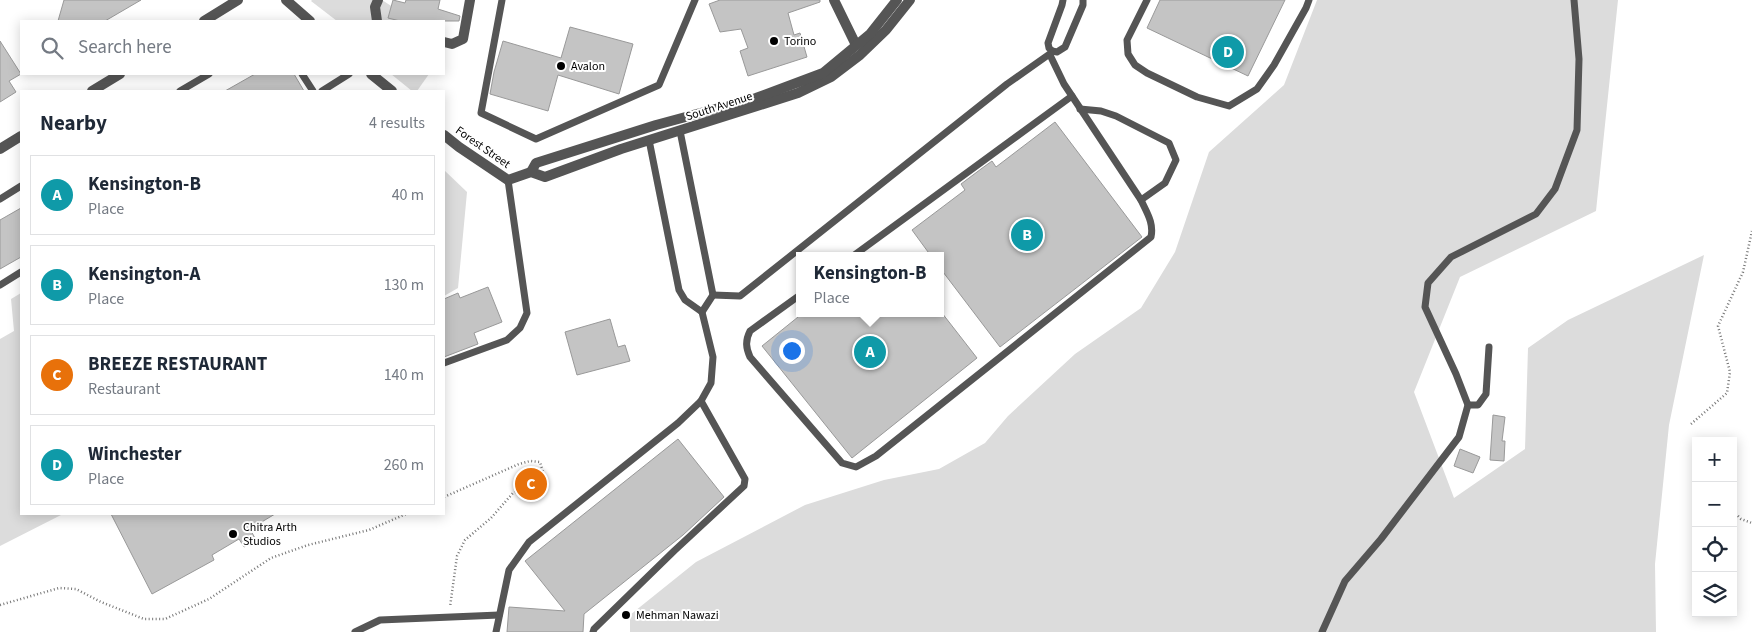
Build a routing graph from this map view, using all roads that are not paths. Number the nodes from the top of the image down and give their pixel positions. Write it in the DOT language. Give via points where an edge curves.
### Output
graph roads {
  1 [pos="238,0"];
  2 [pos="286,0"];
  3 [pos="378,0"];
  4 [pos="470,0"];
  5 [pos="502,0"];
  6 [pos="695,0"];
  7 [pos="834,0"];
  8 [pos="897,0"];
  9 [pos="910,0"];
  10 [pos="1062,0"];
  11 [pos="1083,0"];
  12 [pos="1148,0"];
  13 [pos="1309,0"];
  14 [pos="1574,0"];
  15 [pos="206,20"];
  16 [pos="309,20"];
  17 [pos="376,20"];
  18 [pos="445,42"];
  19 [pos="856,46"];
  20 [pos="1051,53"];
  21 [pos="118,75"];
  22 [pos="207,75"];
  23 [pos="303,75"];
  24 [pos="347,75"];
  25 [pos="372,75"];
  26 [pos="94,90"];
  27 [pos="182,90"];
  28 [pos="313,90"];
  29 [pos="324,90"];
  30 [pos="391,90"];
  31 [pos="1072,96"];
  32 [pos="1080,109"];
  33 [pos="680,131"];
  34 [pos="445,136"];
  35 [pos="20,137"];
  36 [pos="649,140"];
  37 [pos="0,149"];
  38 [pos="531,172"];
  39 [pos="508,180"];
  40 [pos="20,187"];
  41 [pos="0,199"];
  42 [pos="1141,200"];
  43 [pos="858,252"];
  44 [pos="20,273"];
  45 [pos="0,285"];
  46 [pos="713,295"];
  47 [pos="796,297"];
  48 [pos="702,312"];
  49 [pos="1488,347"];
  50 [pos="445,363"];
  51 [pos="701,401"];
  52 [pos="1468,405"];
  53 [pos="499,615"];
  54 [pos="355,632"];
  55 [pos="496,632"];
  56 [pos="593,632"];
  57 [pos="1322,632"];
  1 -- 15 [label="street"];
  2 -- 16 [label="street"];
  3 -- 17 [label="street"];
  4 -- 18 [label="street" via="463,39 452,44"];
  5 -- 6 [label="lane" via="481,113 536,139 659,85"];
  7 -- 19 [label="street"];
  8 -- 19 [label="street"];
  9 -- 33 [label="street, South Avenue" via="867,49 831,77 798,93"];
  10 -- 20 [label="lane" via="1048,43"];
  11 -- 20 [label="lane" via="1065,47"];
  12 -- 13 [label="lane" via="1127,40 1128,54 1134,65 1197,97 1229,106 1257,89 1274,65"];
  14 -- 52 [label="lane" via="1579,59 1577,130 1555,189 1536,214 1452,257 1428,283 1425,307"];
  19 -- 38 [label="street" via="823,73 756,98 536,163"];
  20 -- 31 [label="lane"];
  20 -- 46 [label="lane" via="1007,84 740,296"];
  21 -- 26 [label="street"];
  22 -- 27 [label="lane"];
  23 -- 28 [label="lane"];
  24 -- 29 [label="lane"];
  25 -- 30 [label="street"];
  31 -- 32 [label="lane"];
  31 -- 43 [label="lane"];
  32 -- 42 [label="lane"];
  32 -- 42 [label="lane" via="1116,116 1169,143 1176,160 1165,183"];
  33 -- 36 [label="street, South Avenue"];
  33 -- 46 [label="lane"];
  34 -- 39 [label="street, Forest Street"];
  35 -- 37 [label="street"];
  36 -- 38 [label="street, South Avenue" via="545,177"];
  36 -- 48 [label="lane" via="679,290 685,300"];
  38 -- 39 [label="street, South Avenue"];
  39 -- 50 [label="lane" via="526,313 520,328 508,340"];
  40 -- 41 [label="lane"];
  42 -- 47 [label="lane" via="1151,220 1151,238 883,450 856,467 842,463 750,357 746,347 750,331"];
  44 -- 45 [label="lane"];
  46 -- 48 [label="lane"];
  48 -- 51 [label="lane" via="713,357 711,383"];
  49 -- 52 [label="lane" via="1486,394 1478,405"];
  51 -- 53 [label="lane" via="529,542 509,570"];
  51 -- 56 [label="lane" via="745,479 744,486"];
  52 -- 57 [label="lane" via="1458,437 1381,540 1345,580"];
  53 -- 54 [label="lane" via="380,620"];
  53 -- 55 [label="lane"];
}
